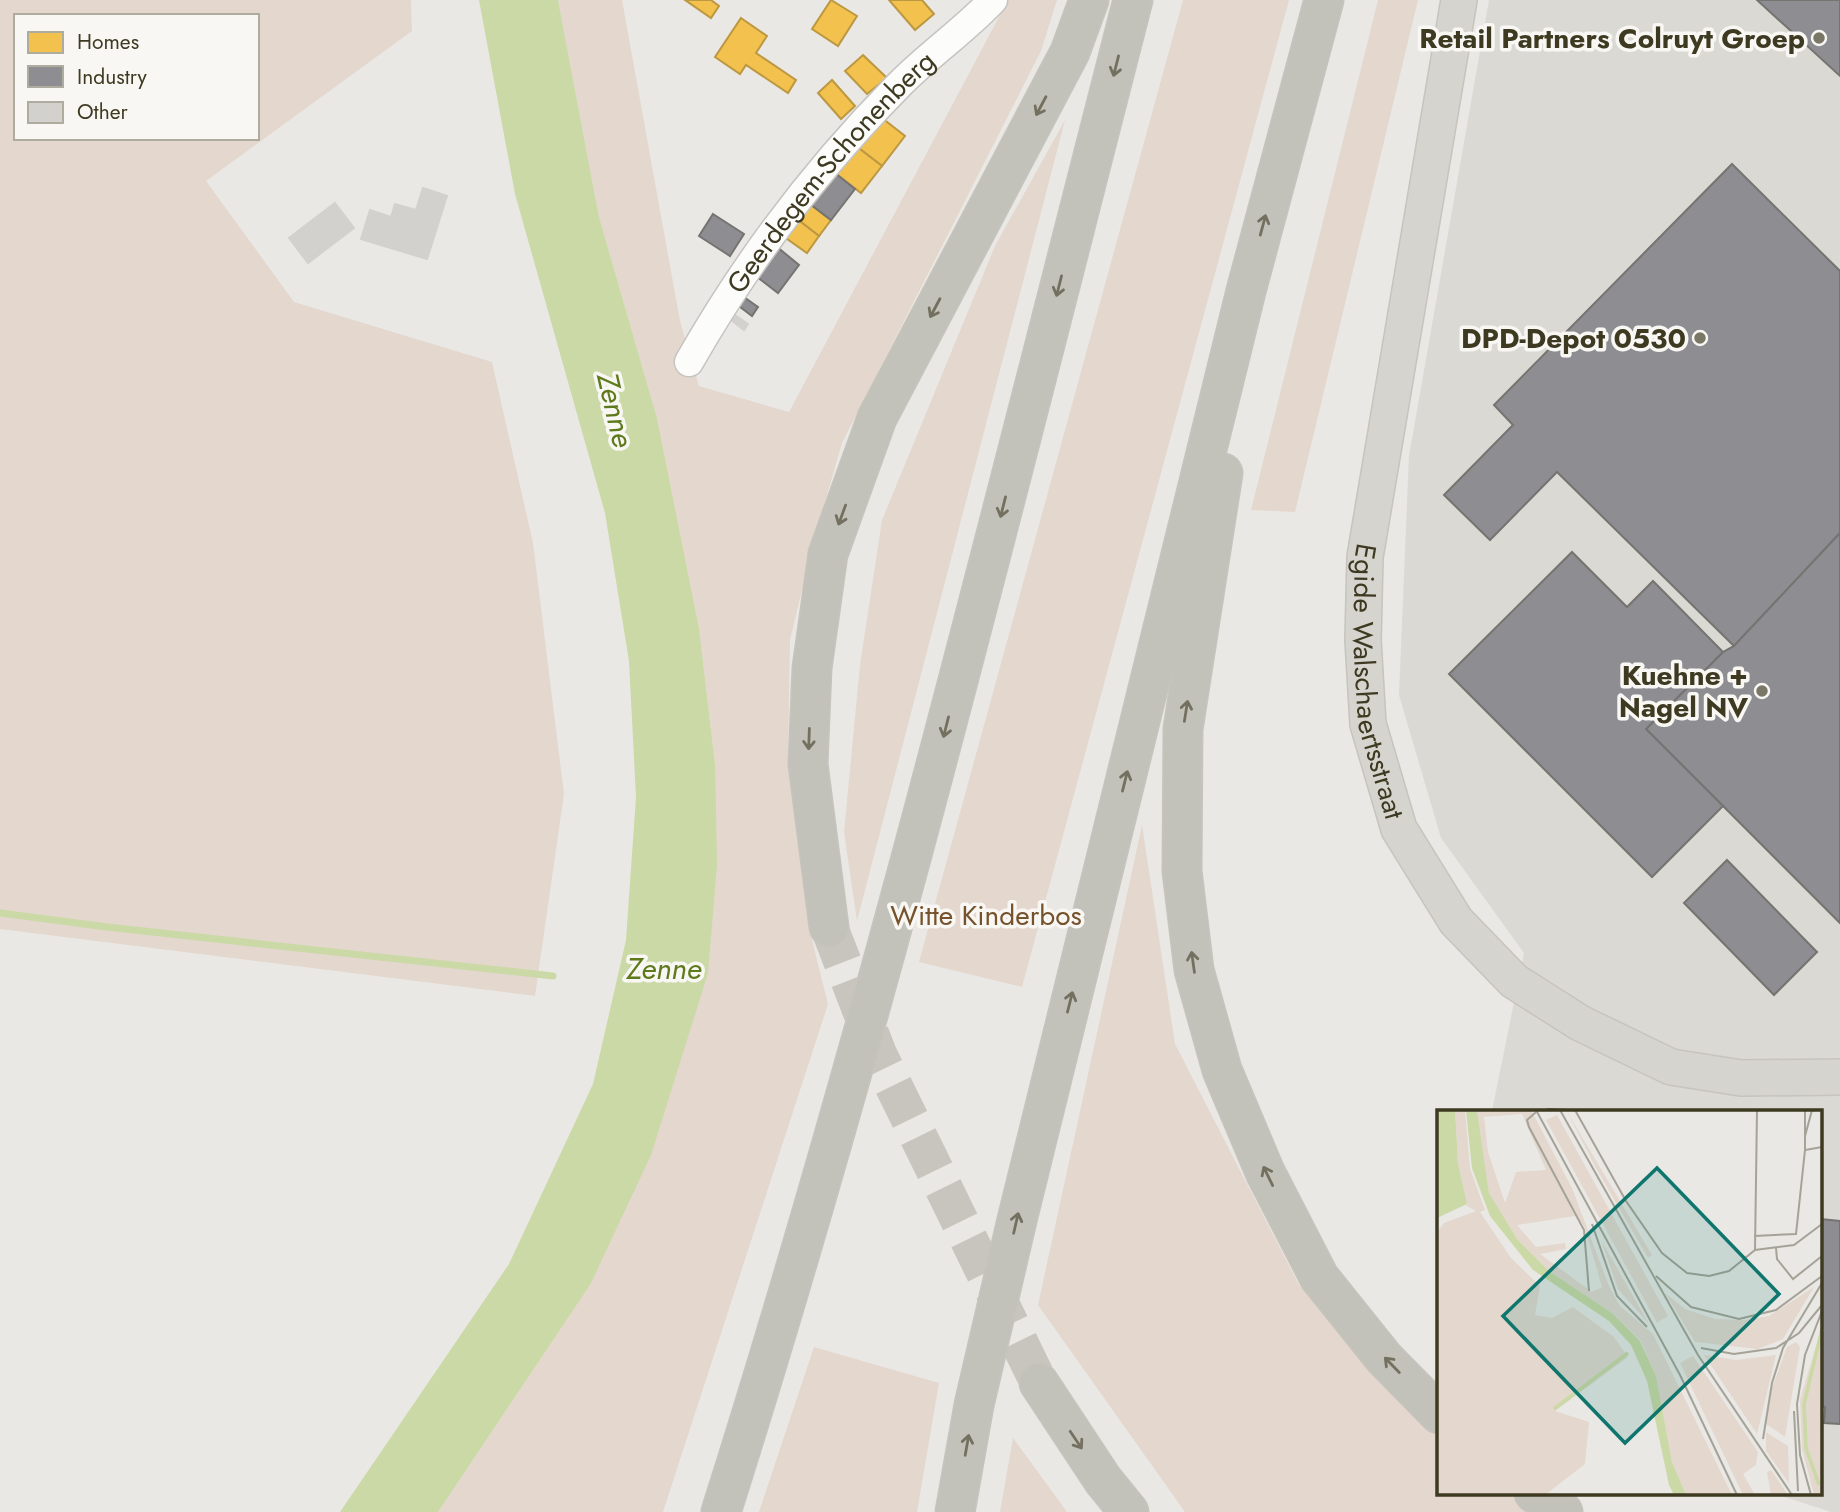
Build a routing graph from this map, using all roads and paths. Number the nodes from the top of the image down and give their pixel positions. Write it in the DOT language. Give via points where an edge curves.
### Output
graph roads {
  1 [pos="993,0"];
  2 [pos="1089,0"];
  3 [pos="1133,0"];
  4 [pos="1324,0"];
  5 [pos="1459,0"];
  6 [pos="1246,291"];
  7 [pos="689,362"];
  8 [pos="829,927"];
  9 [pos="1840,1076"];
  10 [pos="1039,1383"];
  11 [pos="1437,1412"];
  12 [pos="1536,1494"];
  13 [pos="722,1512"];
  14 [pos="955,1512"];
  15 [pos="1129,1512"];
  16 [pos="1563,1512"];
  1 -- 7 [label="street, Geerdegem-Schonenberg" via="900,84 842,146 762,248"];
  2 -- 8 [label="highway, one-way" via="1070,52 877,418 828,554 812,668 808,764"];
  3 -- 13 [label="highway, one-way" via="892,928"];
  6 -- 4 [label="highway, one-way"];
  5 -- 9 [label="main road, Egide Walschaertsstraat" via="1365,557 1368,724 1399,829 1456,921 1514,981 1580,1023 1671,1067 1741,1078"];
  11 -- 6 [label="highway, one-way" via="1384,1358 1319,1277 1265,1172 1222,1070 1194,970 1182,871 1183,729"];
  14 -- 6 [label="highway, one-way" via="974,1405 1017,1220"];
  10 -- 15 [label="highway, one-way"];
  12 -- 16 [label="highway"];
}
